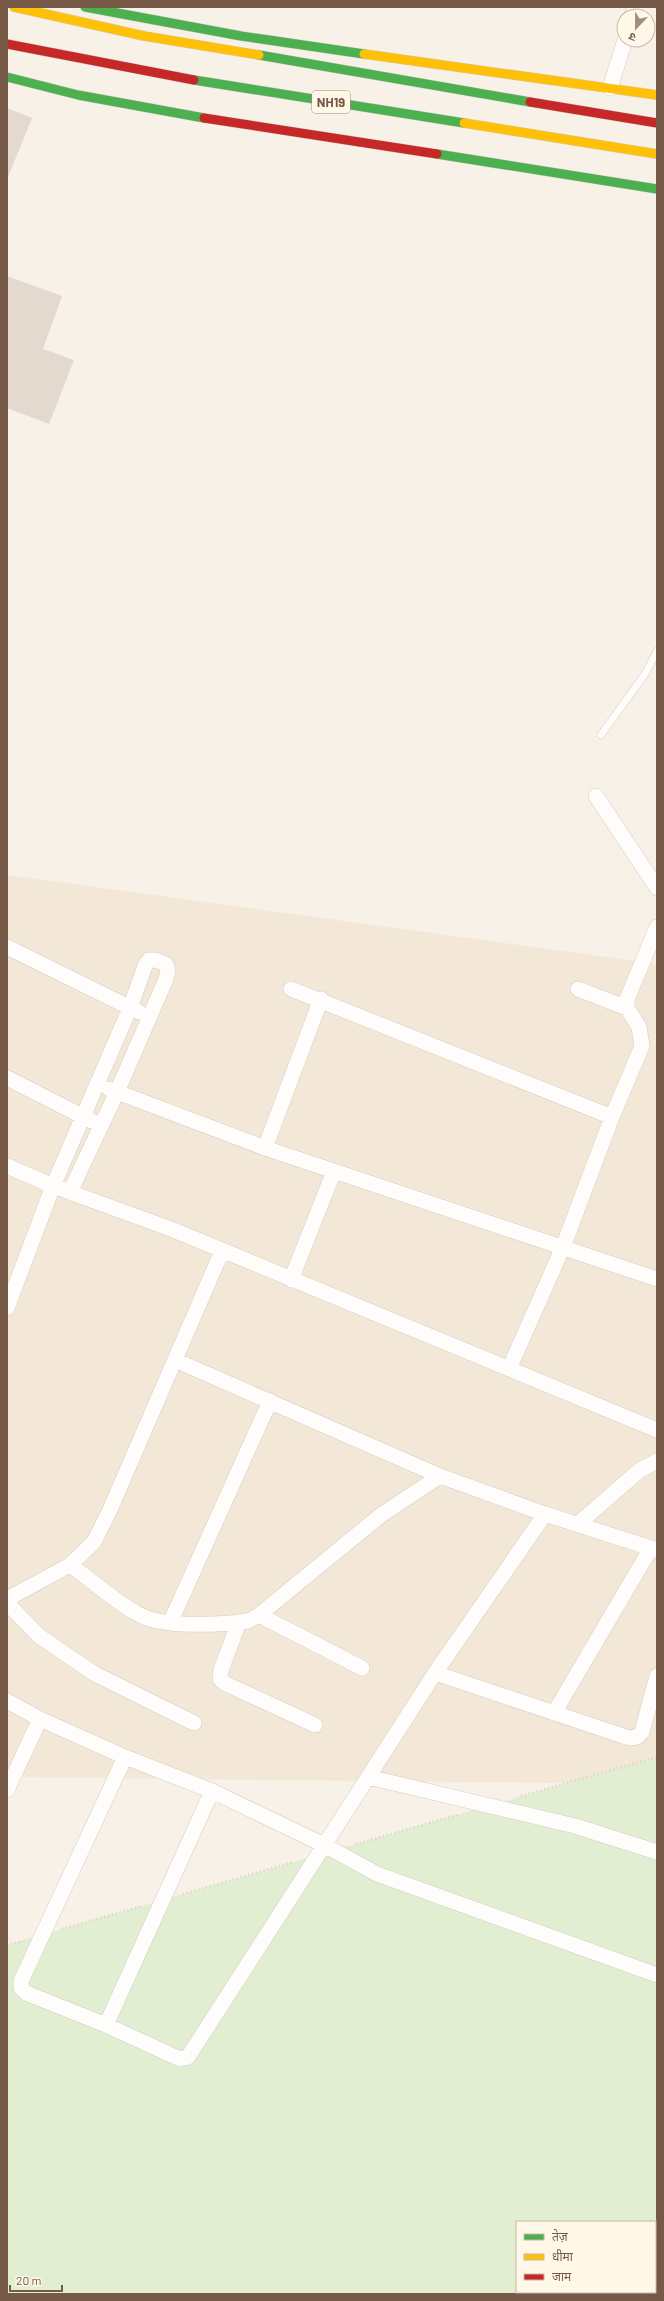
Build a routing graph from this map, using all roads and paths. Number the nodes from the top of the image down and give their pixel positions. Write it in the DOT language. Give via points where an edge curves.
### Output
graph roads {
  1 [pos="14,7"];
  2 [pos="85,7"];
  3 [pos="115,10"];
  4 [pos="7,44"];
  5 [pos="622,48"];
  6 [pos="7,77"];
  7 [pos="610,88"];
  8 [pos="657,95"];
  9 [pos="657,124"];
  10 [pos="657,154"];
  11 [pos="657,190"];
  12 [pos="657,651"];
  13 [pos="602,735"];
  14 [pos="596,796"];
  15 [pos="657,888"];
  16 [pos="657,927"];
  17 [pos="7,947"];
  18 [pos="578,988"];
  19 [pos="291,989"];
  20 [pos="321,1000"];
  21 [pos="130,1008"];
  22 [pos="626,1008"];
  23 [pos="150,1016"];
  24 [pos="7,1078"];
  25 [pos="96,1084"];
  26 [pos="117,1092"];
  27 [pos="83,1117"];
  28 [pos="612,1117"];
  29 [pos="102,1125"];
  30 [pos="265,1148"];
  31 [pos="7,1166"];
  32 [pos="334,1171"];
  33 [pos="54,1186"];
  34 [pos="70,1192"];
  35 [pos="563,1247"];
  36 [pos="222,1251"];
  37 [pos="657,1279"];
  38 [pos="291,1280"];
  39 [pos="9,1299"];
  40 [pos="175,1360"];
  41 [pos="509,1370"];
  42 [pos="270,1401"];
  43 [pos="657,1430"];
  44 [pos="657,1462"];
  45 [pos="440,1476"];
  46 [pos="545,1514"];
  47 [pos="578,1524"];
  48 [pos="654,1549"];
  49 [pos="70,1565"];
  50 [pos="7,1599"];
  51 [pos="7,1603"];
  52 [pos="259,1615"];
  53 [pos="239,1622"];
  54 [pos="170,1623"];
  55 [pos="362,1668"];
  56 [pos="435,1673"];
  57 [pos="657,1676"];
  58 [pos="7,1701"];
  59 [pos="554,1713"];
  60 [pos="40,1719"];
  61 [pos="194,1723"];
  62 [pos="315,1725"];
  63 [pos="125,1757"];
  64 [pos="368,1777"];
  65 [pos="7,1790"];
  66 [pos="212,1791"];
  67 [pos="324,1845"];
  68 [pos="657,1852"];
  69 [pos="657,1975"];
  70 [pos="106,2025"];
  1 -- 9 [label="main road, NH19" via="144,36"];
  2 -- 3 [label="main road"];
  3 -- 7 [label="main road" via="241,36"];
  4 -- 10 [label="main road, NH19" via="161,74"];
  5 -- 7 [label="street"];
  6 -- 11 [label="main road" via="78,95 211,119"];
  7 -- 8 [label="main road"];
  12 -- 13 [label="lane" via="645,674"];
  14 -- 15 [label="street"];
  16 -- 22 [label="street" via="627,999"];
  17 -- 21 [label="street"];
  18 -- 22 [label="street"];
  19 -- 20 [label="street"];
  20 -- 28 [label="street"];
  20 -- 30 [label="street"];
  21 -- 23 [label="street"];
  21 -- 23 [label="street" via="144,966 149,960 166,964 168,972"];
  21 -- 25 [label="street"];
  22 -- 28 [label="street" via="639,1028 642,1046"];
  23 -- 26 [label="street"];
  24 -- 27 [label="street"];
  25 -- 26 [label="street"];
  25 -- 27 [label="street"];
  26 -- 29 [label="street"];
  26 -- 30 [label="street"];
  27 -- 29 [label="street"];
  27 -- 33 [label="street"];
  28 -- 35 [label="street"];
  29 -- 34 [label="street"];
  30 -- 32 [label="street"];
  31 -- 33 [label="street"];
  32 -- 35 [label="street"];
  32 -- 38 [label="street"];
  33 -- 34 [label="street"];
  33 -- 39 [label="street"];
  34 -- 36 [label="street" via="171,1229"];
  35 -- 37 [label="street"];
  35 -- 41 [label="street"];
  36 -- 38 [label="street"];
  36 -- 40 [label="street"];
  38 -- 41 [label="street"];
  40 -- 42 [label="street"];
  40 -- 49 [label="street" via="94,1542"];
  41 -- 43 [label="street"];
  42 -- 45 [label="street"];
  42 -- 54 [label="street"];
  44 -- 47 [label="street" via="640,1470"];
  45 -- 46 [label="street"];
  45 -- 52 [label="street" via="381,1515"];
  46 -- 47 [label="street"];
  46 -- 56 [label="street"];
  47 -- 48 [label="street"];
  48 -- 59 [label="street"];
  49 -- 50 [label="street"];
  49 -- 54 [label="street" via="138,1615"];
  51 -- 61 [label="street" via="39,1636 95,1674"];
  52 -- 53 [label="street" via="248,1621"];
  52 -- 55 [label="street"];
  53 -- 54 [label="street"];
  53 -- 62 [label="street" via="220,1670 220,1679"];
  56 -- 59 [label="street"];
  56 -- 64 [label="street"];
  57 -- 59 [label="street" via="642,1732 637,1737 629,1738"];
  58 -- 60 [label="street"];
  60 -- 63 [label="street"];
  60 -- 65 [label="street"];
  63 -- 66 [label="street"];
  63 -- 70 [label="street" via="21,1981 21,1988 26,1993"];
  64 -- 67 [label="street"];
  64 -- 68 [label="street" via="575,1826"];
  66 -- 67 [label="street"];
  66 -- 70 [label="street"];
  67 -- 69 [label="street" via="377,1874"];
  67 -- 70 [label="street" via="188,2056 180,2059"];
}
